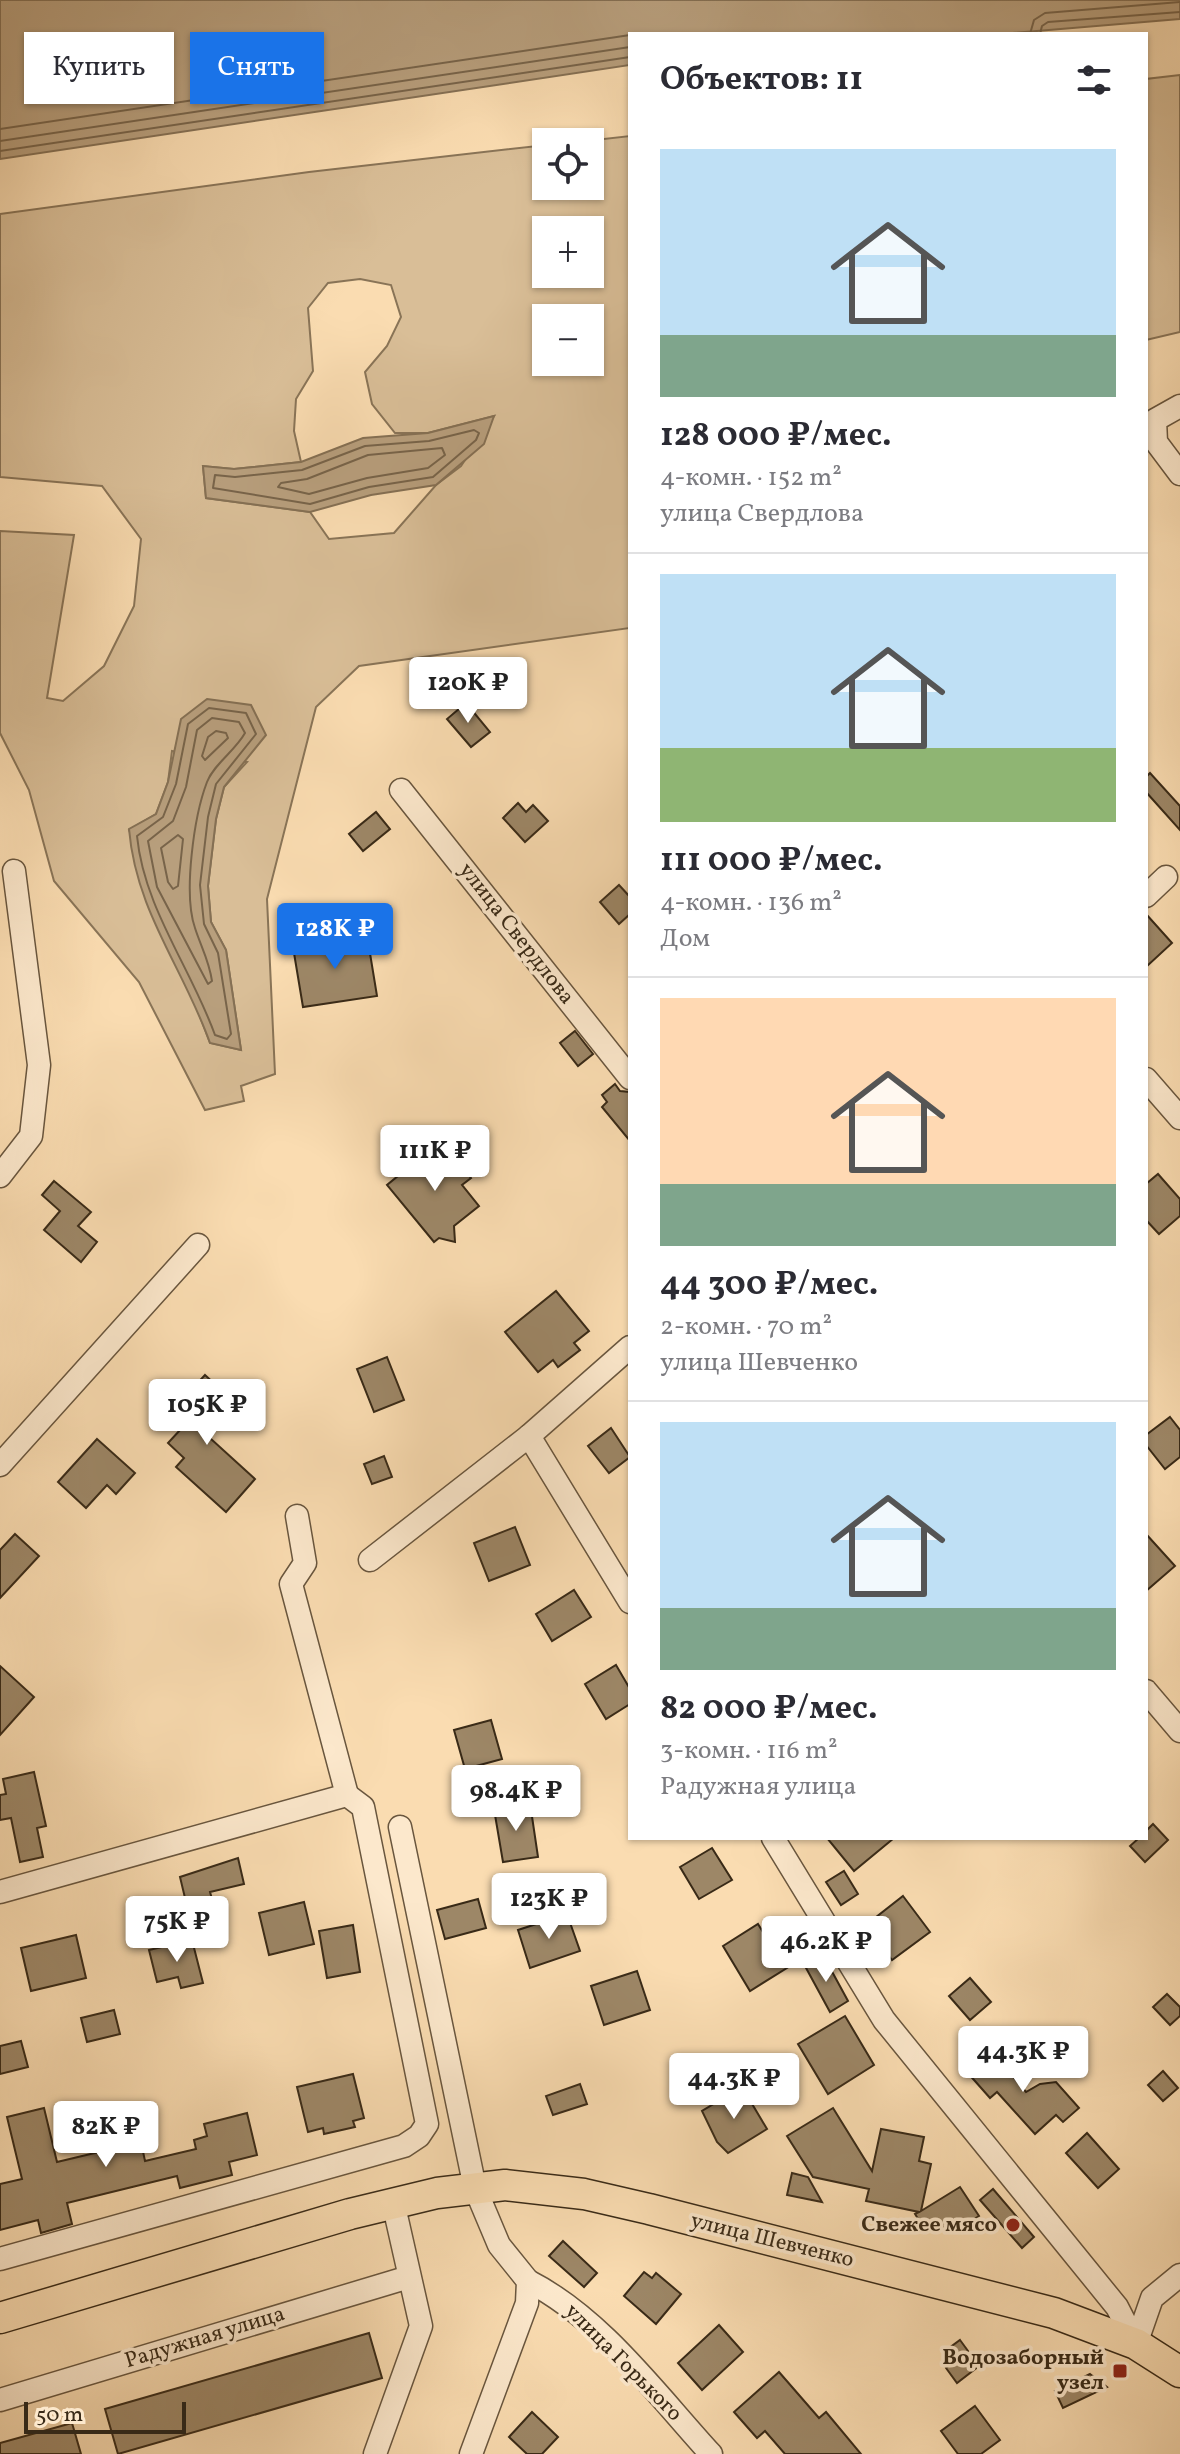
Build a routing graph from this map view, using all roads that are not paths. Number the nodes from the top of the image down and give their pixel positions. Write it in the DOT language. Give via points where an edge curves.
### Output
graph roads {
  1 [pos="1180,406"];
  2 [pos="1180,474"];
  3 [pos="401,790"];
  4 [pos="14,871"];
  5 [pos="1166,877"];
  6 [pos="1148,894"];
  7 [pos="628,1075"];
  8 [pos="1148,1081"];
  9 [pos="1180,1118"];
  10 [pos="0,1176"];
  11 [pos="198,1245"];
  12 [pos="628,1349"];
  13 [pos="529,1436"];
  14 [pos="0,1465"];
  15 [pos="297,1516"];
  16 [pos="370,1560"];
  17 [pos="628,1599"];
  18 [pos="1148,1693"];
  19 [pos="1180,1731"];
  20 [pos="347,1795"];
  21 [pos="400,1827"];
  22 [pos="774,1840"];
  23 [pos="0,1892"];
  24 [pos="475,2188"];
  25 [pos="393,2202"];
  26 [pos="0,2259"];
  27 [pos="1180,2275"];
  28 [pos="409,2277"];
  29 [pos="528,2281"];
  30 [pos="0,2318"];
  31 [pos="1136,2344"];
  32 [pos="1180,2372"];
  33 [pos="0,2400"];
  34 [pos="375,2454"];
  35 [pos="471,2454"];
  36 [pos="711,2454"];
  1 -- 2 [label="street" via="1155,420 1156,442"];
  3 -- 7 [label="street, улица Свердлова"];
  4 -- 10 [label="street" via="39,1065 31,1136"];
  5 -- 6 [label="street"];
  8 -- 9 [label="street"];
  11 -- 14 [label="street"];
  12 -- 13 [label="street"];
  13 -- 16 [label="street"];
  13 -- 17 [label="street"];
  15 -- 20 [label="street" via="305,1563 291,1584"];
  18 -- 19 [label="street"];
  20 -- 23 [label="street"];
  20 -- 26 [label="street" via="363,1807 427,2124 419,2136 404,2146"];
  21 -- 24 [label="street, улица Горького"];
  22 -- 31 [label="street" via="884,2020 1117,2307"];
  24 -- 25 [label="main road, улица Шевченко"];
  24 -- 29 [label="street, улица Горького" via="499,2245"];
  24 -- 31 [label="main road, улица Шевченко" via="505,2185 584,2194 649,2209 1054,2313"];
  25 -- 28 [label="street"];
  25 -- 30 [label="main road, улица Шевченко"];
  27 -- 31 [label="street" via="1152,2298"];
  28 -- 33 [label="street, Радужная улица"];
  28 -- 34 [label="street" via="421,2326"];
  29 -- 35 [label="street" via="527,2303"];
  29 -- 36 [label="street, улица Горького" via="576,2313 629,2363"];
  31 -- 32 [label="main road, улица Шевченко"];
}
